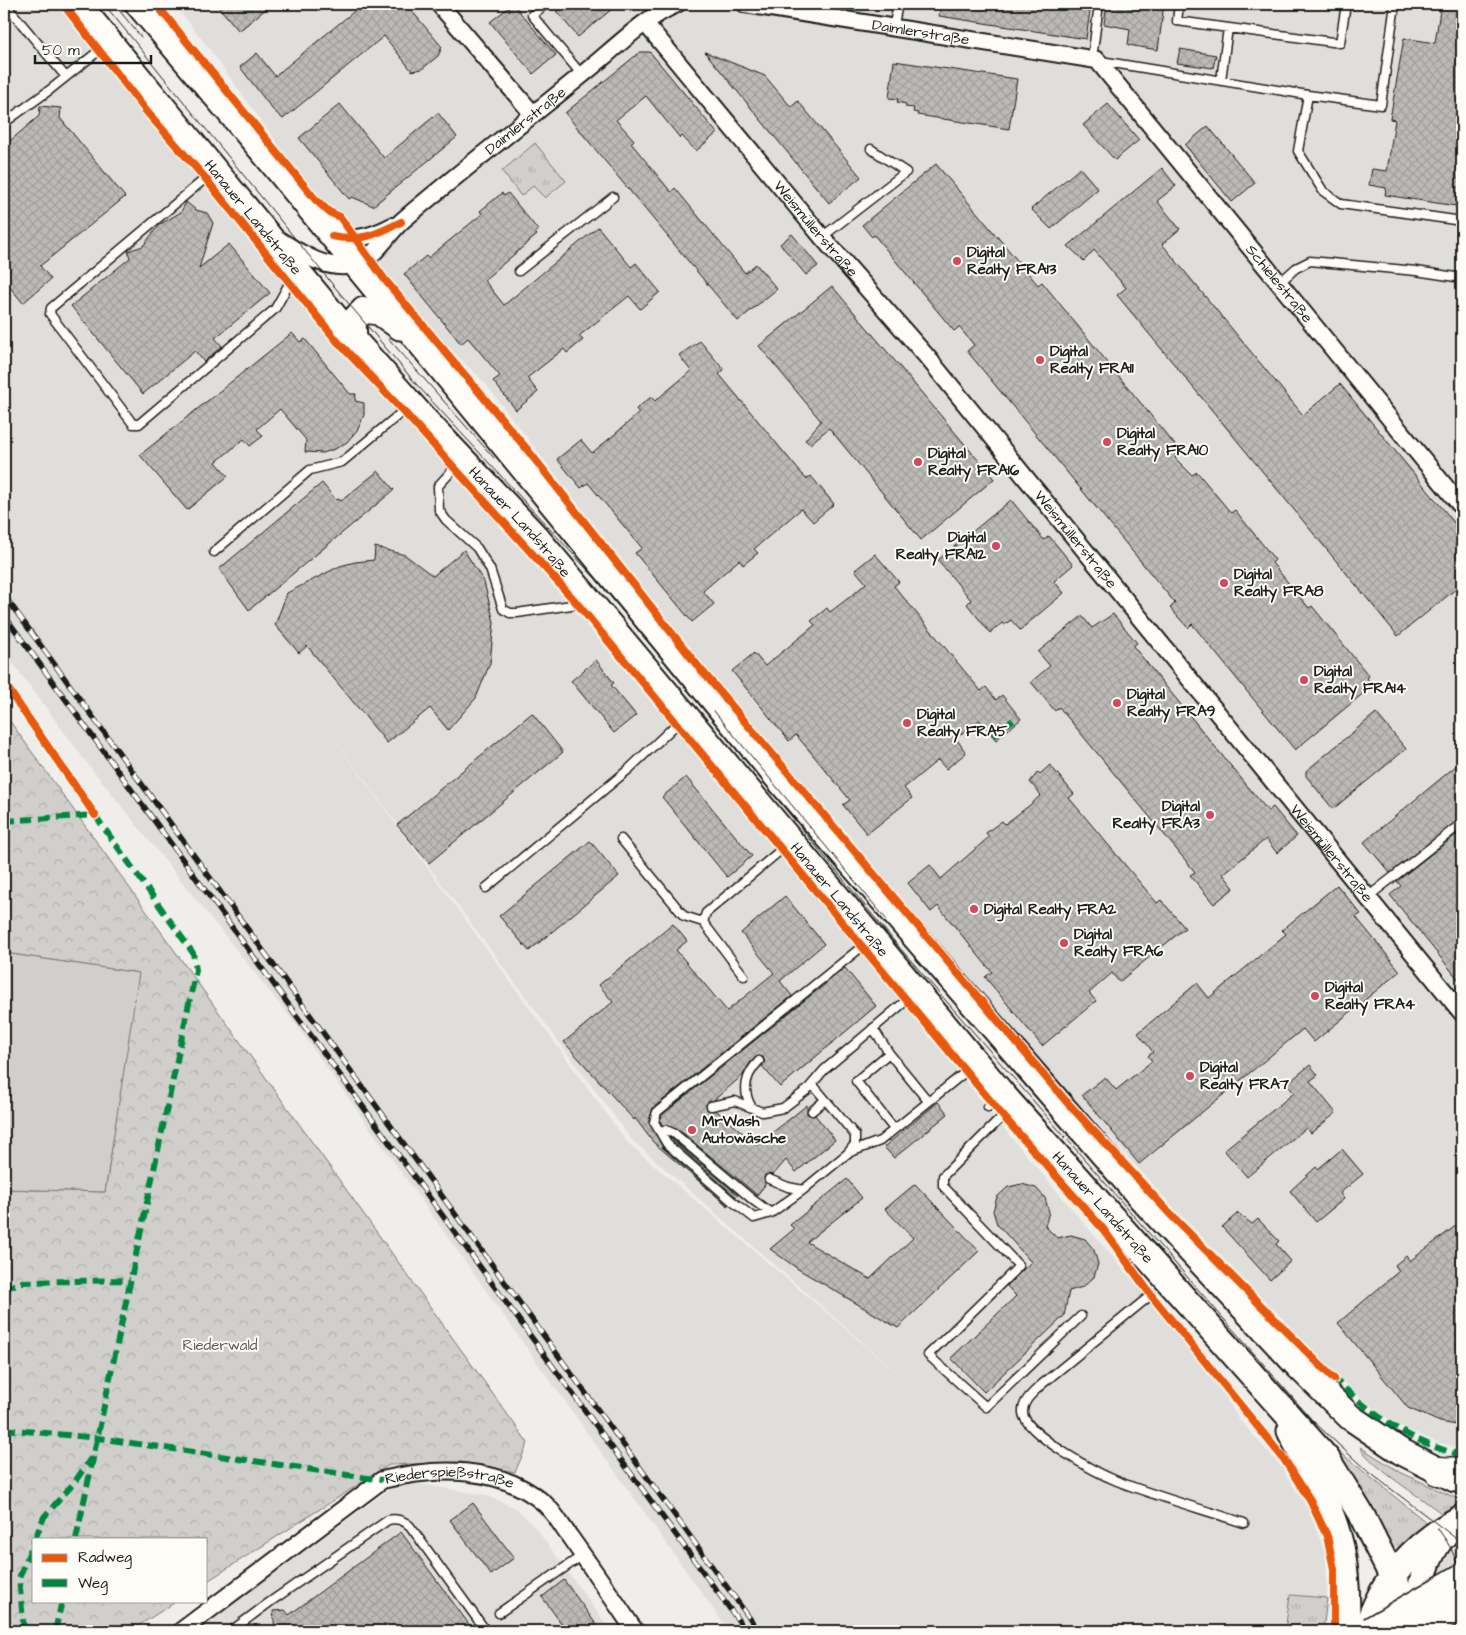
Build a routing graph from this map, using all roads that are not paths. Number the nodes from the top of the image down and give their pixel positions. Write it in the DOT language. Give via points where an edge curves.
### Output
graph roads {
  1 [pos="5,4"];
  2 [pos="78,4"];
  3 [pos="138,4"];
  4 [pos="439,4"];
  5 [pos="546,4"];
  6 [pos="677,4"];
  7 [pos="745,4"];
  8 [pos="898,4"];
  9 [pos="1099,4"];
  10 [pos="1179,4"];
  11 [pos="1346,4"];
  12 [pos="1395,4"];
  13 [pos="823,10"];
  14 [pos="646,24"];
  15 [pos="1228,28"];
  16 [pos="893,29"];
  17 [pos="109,42"];
  18 [pos="1094,60"];
  19 [pos="582,75"];
  20 [pos="66,77"];
  21 [pos="1221,80"];
  22 [pos="1308,95"];
  23 [pos="532,113"];
  24 [pos="4,123"];
  25 [pos="871,149"];
  26 [pos="214,170"];
  27 [pos="613,197"];
  28 [pos="1462,221"];
  29 [pos="401,222"];
  30 [pos="260,226"];
  31 [pos="332,236"];
  32 [pos="822,237"];
  33 [pos="356,265"];
  34 [pos="519,271"];
  35 [pos="299,274"];
  36 [pos="1462,278"];
  37 [pos="1278,284"];
  38 [pos="416,339"];
  39 [pos="354,340"];
  40 [pos="412,405"];
  41 [pos="464,460"];
  42 [pos="1462,507"];
  43 [pos="214,552"];
  44 [pos="590,603"];
  45 [pos="685,717"];
  46 [pos="1462,823"];
  47 [pos="621,839"];
  48 [pos="789,842"];
  49 [pos="486,888"];
  50 [pos="1369,896"];
  51 [pos="703,922"];
  52 [pos="870,940"];
  53 [pos="744,976"];
  54 [pos="915,992"];
  55 [pos="1462,1013"];
  56 [pos="873,1028"];
  57 [pos="889,1053"];
  58 [pos="759,1061"];
  59 [pos="976,1064"];
  60 [pos="813,1084"];
  61 [pos="825,1100"];
  62 [pos="928,1101"];
  63 [pos="1001,1103"];
  64 [pos="711,1106"];
  65 [pos="751,1106"];
  66 [pos="812,1111"];
  67 [pos="894,1129"];
  68 [pos="660,1131"];
  69 [pos="848,1153"];
  70 [pos="769,1179"];
  71 [pos="803,1190"];
  72 [pos="771,1213"];
  73 [pos="1151,1295"];
  74 [pos="1081,1316"];
  75 [pos="1273,1400"];
  76 [pos="1450,1471"];
  77 [pos="1462,1482"];
  78 [pos="1461,1519"];
  79 [pos="1244,1523"];
  80 [pos="583,1556"];
  81 [pos="1391,1577"];
  82 [pos="1462,1578"];
  83 [pos="1462,1605"];
  84 [pos="499,1613"];
  85 [pos="1418,1630"];
  86 [pos="182,1631"];
  87 [pos="231,1631"];
  88 [pos="486,1631"];
  89 [pos="635,1631"];
  90 [pos="1347,1631"];
  91 [pos="1366,1631"];
  92 [pos="1372,1631"];
  1 -- 20 [label="lane"];
  2 -- 17 [label="main road, Hanauer Landstraße"];
  3 -- 31 [label="main road"];
  4 -- 23 [label="street"];
  5 -- 19 [label="lane" via="532,16"];
  6 -- 14 [label="street, Daimlerstraße"];
  7 -- 13 [label="street, Daimlerstraße"];
  8 -- 16 [label="lane"];
  9 -- 18 [label="lane"];
  10 -- 15 [label="lane" via="1177,21"];
  11 -- 15 [label="lane" via="1340,43"];
  12 -- 22 [label="lane" via="1381,105"];
  13 -- 16 [label="street, Daimlerstraße"];
  14 -- 19 [label="street, Daimlerstraße"];
  14 -- 32 [label="street, Weismüllerstraße"];
  15 -- 21 [label="lane"];
  16 -- 18 [label="street, Daimlerstraße"];
  17 -- 20 [label="lane"];
  17 -- 26 [label="main road, Hanauer Landstraße"];
  18 -- 21 [label="lane"];
  18 -- 37 [label="street, Schielestraße"];
  19 -- 23 [label="street, Daimlerstraße"];
  20 -- 24 [label="lane"];
  21 -- 22 [label="lane"];
  22 -- 28 [label="lane" via="1298,151 1323,191 1341,204"];
  23 -- 29 [label="street, Daimlerstraße"];
  25 -- 32 [label="lane" via="906,172"];
  26 -- 30 [label="main road, Hanauer Landstraße"];
  26 -- 35 [label="lane" via="51,308 50,314 133,424 140,424 275,309 290,282"];
  27 -- 34 [label="lane"];
  29 -- 31 [label="street, Daimlerstraße" via="371,236 348,239"];
  29 -- 33 [label="street, Daimlerstraße"];
  30 -- 33 [label="street" via="306,257 343,266"];
  30 -- 35 [label="main road, Hanauer Landstraße"];
  31 -- 33 [label="main road"];
  32 -- 50 [label="street, Weismüllerstraße" via="928,358 1322,843"];
  33 -- 38 [label="main road"];
  35 -- 39 [label="main road, Hanauer Landstraße"];
  36 -- 37 [label="lane" via="1310,261"];
  37 -- 42 [label="street, Schielestraße"];
  38 -- 39 [label="main road" via="379,312 364,310 353,321"];
  38 -- 76 [label="main road" via="862,878 1142,1199 1350,1417 1393,1448"];
  39 -- 40 [label="main road, Hanauer Landstraße"];
  40 -- 41 [label="main road, Hanauer Landstraße"];
  40 -- 43 [label="lane" via="342,462 310,470"];
  41 -- 44 [label="main road, Hanauer Landstraße" via="536,537"];
  41 -- 44 [label="lane" via="438,486 439,510 477,548 490,569 504,609 518,613"];
  44 -- 45 [label="main road, Hanauer Landstraße"];
  45 -- 48 [label="main road, Hanauer Landstraße"];
  45 -- 49 [label="lane" via="629,769"];
  46 -- 50 [label="lane"];
  47 -- 51 [label="lane" via="684,916"];
  48 -- 51 [label="lane" via="706,912"];
  48 -- 52 [label="main road, Hanauer Landstraße"];
  50 -- 55 [label="street, Weismüllerstraße"];
  51 -- 53 [label="lane"];
  52 -- 54 [label="main road, Hanauer Landstraße"];
  52 -- 68 [label="lane" via="657,1112 654,1122"];
  54 -- 56 [label="lane"];
  54 -- 59 [label="main road, Hanauer Landstraße"];
  56 -- 57 [label="lane"];
  56 -- 60 [label="lane" via="824,1070"];
  57 -- 62 [label="lane"];
  57 -- 67 [label="lane" via="856,1081"];
  58 -- 65 [label="lane" via="751,1069 747,1081 746,1094"];
  59 -- 62 [label="lane"];
  59 -- 63 [label="main road, Hanauer Landstraße"];
  60 -- 61 [label="lane"];
  60 -- 65 [label="lane" via="777,1111 762,1112"];
  61 -- 66 [label="lane"];
  61 -- 69 [label="lane" via="855,1134 856,1144"];
  62 -- 67 [label="lane"];
  63 -- 74 [label="lane" via="943,1176 942,1186 1019,1266 928,1355 986,1407"];
  63 -- 75 [label="main road, Hanauer Landstraße"];
  64 -- 65 [label="lane" via="735,1101"];
  67 -- 69 [label="lane" via="872,1146"];
  68 -- 72 [label="lane" via="675,1134"];
  68 -- 72 [label="lane" via="667,1144 745,1212 754,1218"];
  69 -- 71 [label="lane"];
  70 -- 71 [label="lane"];
  71 -- 72 [label="lane"];
  73 -- 79 [label="lane" via="1041,1385 1028,1398 1024,1407 1025,1420 1047,1442 1116,1480"];
  75 -- 81 [label="main road, Hanauer Landstraße" via="1321,1452 1343,1482"];
  75 -- 90 [label="main road" via="1314,1476 1335,1526 1345,1570"];
  76 -- 77 [label="main road"];
  78 -- 81 [label="main road" via="1422,1543"];
  78 -- 85 [label="main road" via="1443,1536 1430,1556 1420,1591"];
  80 -- 84 [label="lane"];
  80 -- 86 [label="street, Riederspießstraße" via="547,1505 519,1486 498,1478 463,1472 408,1474 382,1480"];
  80 -- 89 [label="street, Riederspießstraße"];
  81 -- 85 [label="main road, Hanauer Landstraße"];
  81 -- 91 [label="main road"];
  82 -- 92 [label="highway, bridge"];
  83 -- 85 [label="highway, bridge"];
  87 -- 88 [label="lane" via="388,1520 397,1518 410,1526"];
}
